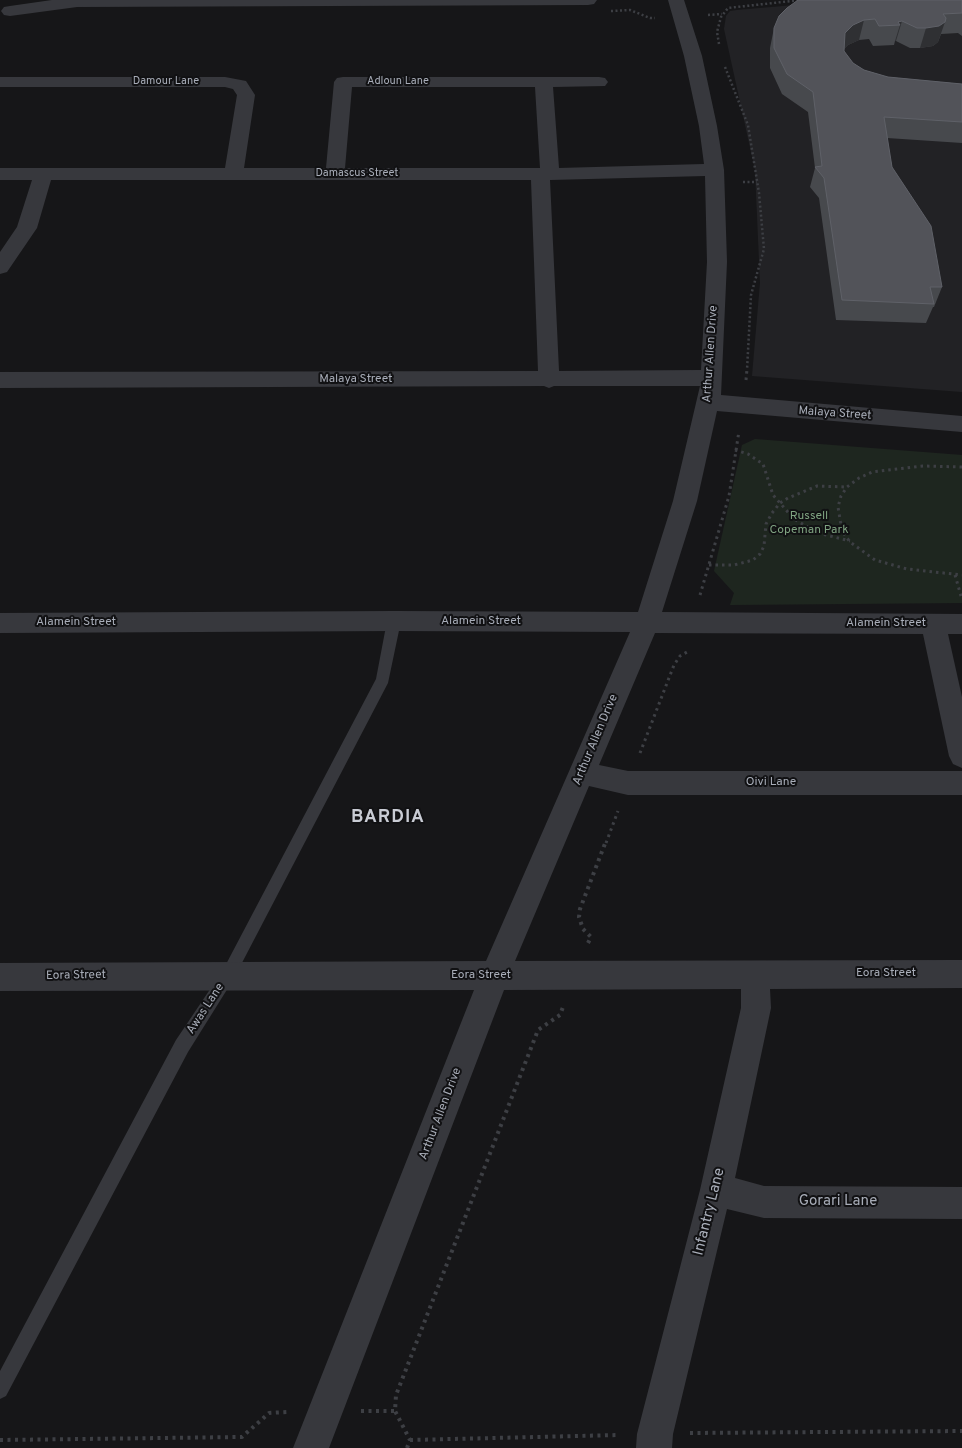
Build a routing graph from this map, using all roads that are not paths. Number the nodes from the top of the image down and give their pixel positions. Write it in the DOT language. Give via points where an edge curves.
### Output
graph roads {
  1 [pos="588,0"];
  2 [pos="676,0"];
  3 [pos="11,9"];
  4 [pos="0,82"];
  5 [pos="544,82"];
  6 [pos="599,82"];
  7 [pos="714,170"];
  8 [pos="0,174"];
  9 [pos="43,174"];
  10 [pos="234,174"];
  11 [pos="335,174"];
  12 [pos="545,174"];
  13 [pos="0,267"];
  14 [pos="0,380"];
  15 [pos="549,380"];
  16 [pos="710,390"];
  17 [pos="962,424"];
  18 [pos="394,621"];
  19 [pos="647,622"];
  20 [pos="0,623"];
  21 [pos="933,624"];
  22 [pos="962,624"];
  23 [pos="962,756"];
  24 [pos="582,773"];
  25 [pos="962,783"];
  26 [pos="962,974"];
  27 [pos="228,975"];
  28 [pos="755,975"];
  29 [pos="494,976"];
  30 [pos="0,977"];
  31 [pos="716,1190"];
  32 [pos="962,1203"];
  33 [pos="0,1390"];
  34 [pos="311,1448"];
  35 [pos="654,1448"];
  1 -- 3 [label="street" via="118,1"];
  2 -- 7 [label="street, Arthur Allen Drive" via="695,64"];
  4 -- 10 [label="street, Damour Lane" via="225,82 240,85 246,95"];
  5 -- 6 [label="street, Adloun Lane"];
  5 -- 11 [label="street, Adloun Lane" via="343,82"];
  5 -- 12 [label="street"];
  7 -- 12 [label="street, Damascus Street"];
  7 -- 16 [label="street, Arthur Allen Drive" via="717,262"];
  8 -- 9 [label="street, Damascus Street"];
  9 -- 10 [label="street, Damascus Street"];
  9 -- 13 [label="street" via="27,228"];
  10 -- 11 [label="street, Damascus Street"];
  11 -- 12 [label="street, Damascus Street"];
  12 -- 15 [label="street"];
  14 -- 15 [label="street, Malaya Street"];
  15 -- 16 [label="street, Malaya Street"];
  16 -- 17 [label="street, Malaya Street"];
  16 -- 19 [label="street, Arthur Allen Drive" via="685,501"];
  18 -- 19 [label="street, Alamein Street"];
  18 -- 20 [label="street, Alamein Street"];
  18 -- 27 [label="lane, Awas Lane" via="383,679"];
  19 -- 21 [label="street, Alamein Street"];
  19 -- 24 [label="street, Arthur Allen Drive"];
  21 -- 22 [label="street, Alamein Street"];
  21 -- 23 [label="street"];
  24 -- 25 [label="street, Oivi Lane" via="628,783"];
  24 -- 29 [label="street, Arthur Allen Drive"];
  26 -- 28 [label="street, Eora Street"];
  27 -- 29 [label="street, Eora Street"];
  27 -- 30 [label="street, Eora Street"];
  27 -- 33 [label="lane, Awas Lane" via="182,1046"];
  28 -- 29 [label="street, Eora Street"];
  28 -- 31 [label="street, Infantry Lane" via="756,1008"];
  29 -- 34 [label="street, Arthur Allen Drive"];
  31 -- 32 [label="street, Gorari Lane" via="764,1202"];
  31 -- 35 [label="street, Infantry Lane" via="654,1434"];
}
